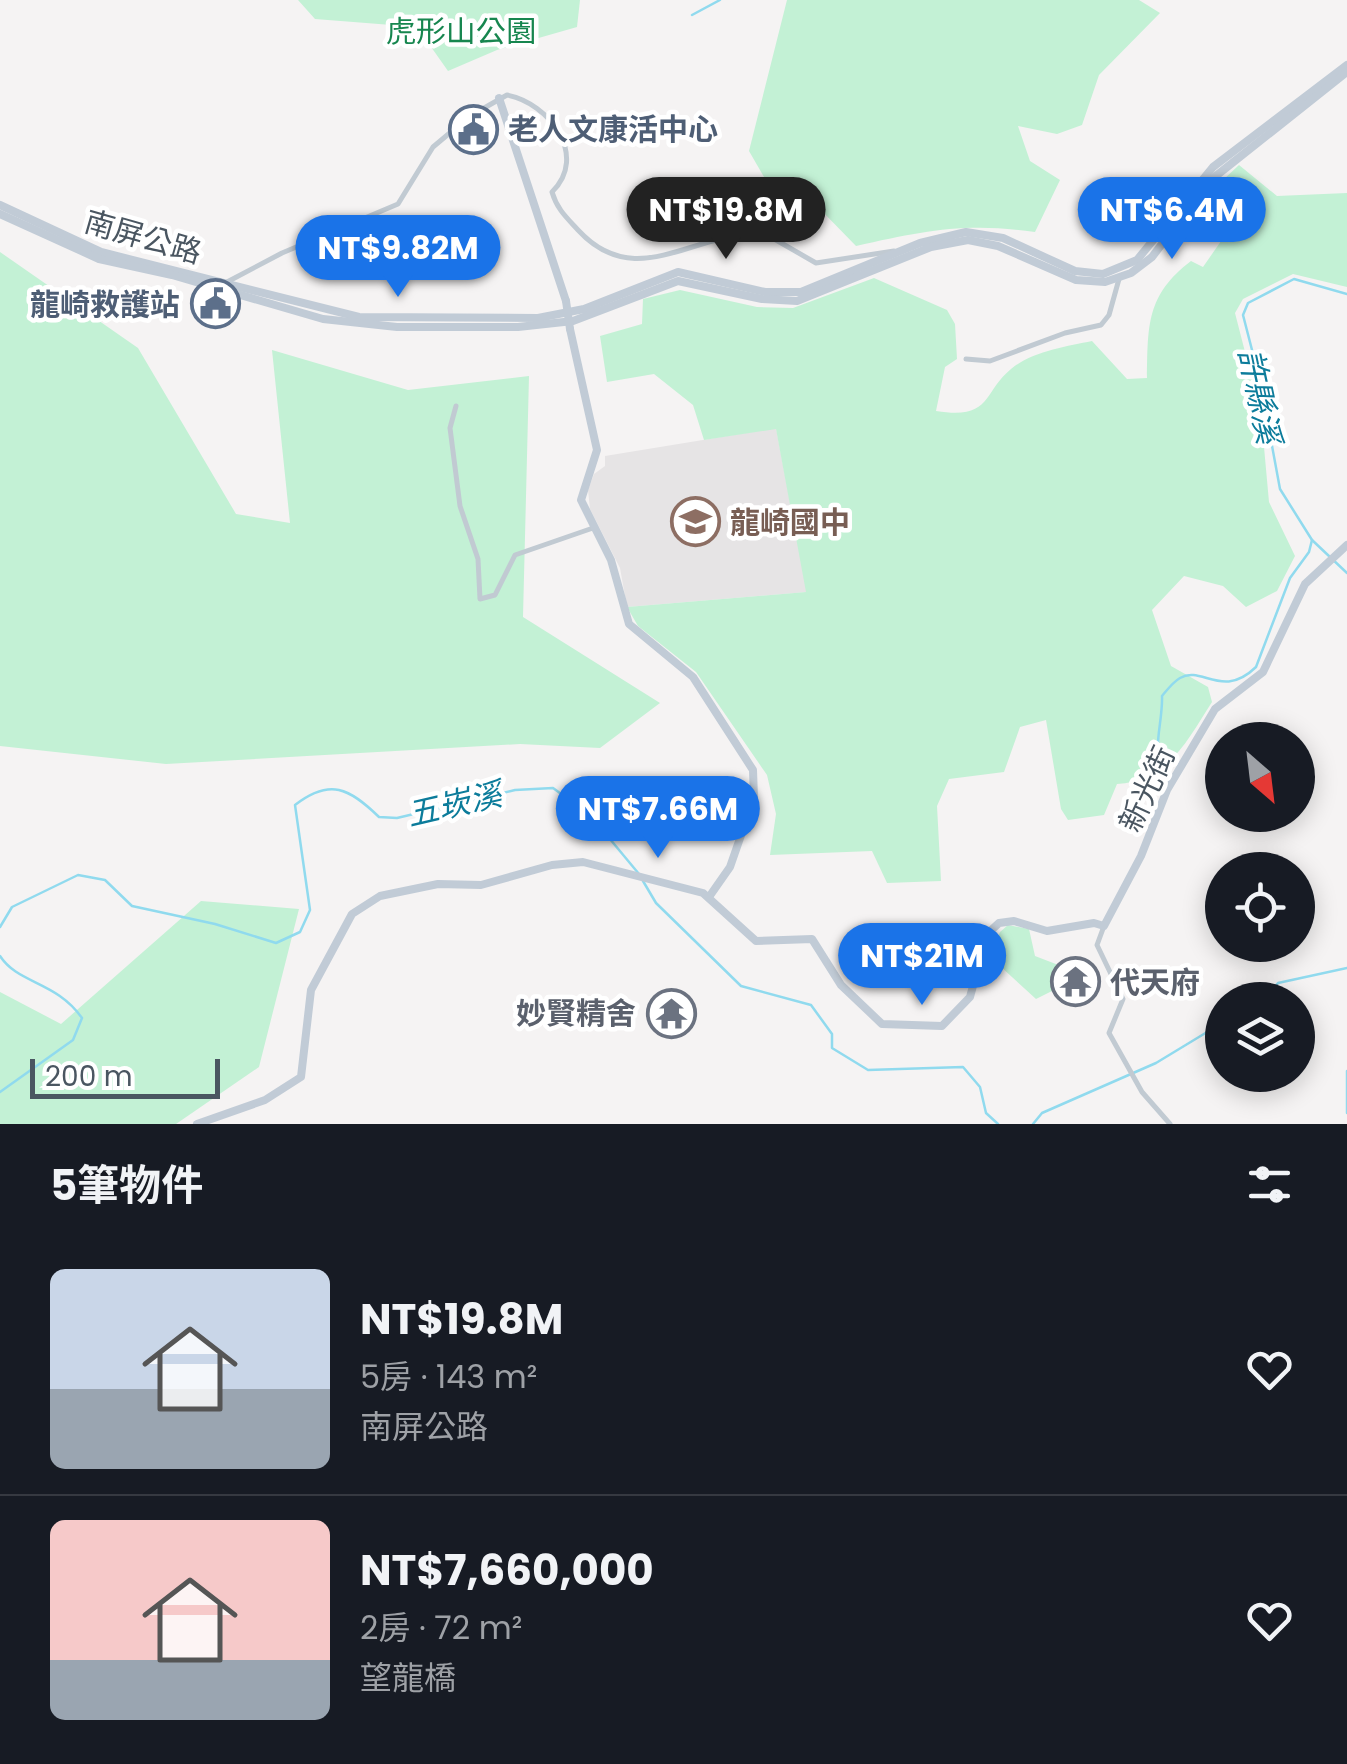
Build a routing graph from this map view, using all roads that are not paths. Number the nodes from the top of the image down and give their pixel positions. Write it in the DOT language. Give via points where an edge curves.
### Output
graph roads {
  1 [pos="1347,68"];
  2 [pos="499,98"];
  3 [pos="0,205"];
  4 [pos="0,214"];
  5 [pos="931,247"];
  6 [pos="908,248"];
  7 [pos="1118,274"];
  8 [pos="218,288"];
  9 [pos="553,319"];
  10 [pos="966,360"];
  11 [pos="456,406"];
  12 [pos="593,528"];
  13 [pos="1345,547"];
  14 [pos="709,897"];
  15 [pos="1104,926"];
  16 [pos="197,1124"];
  17 [pos="1170,1124"];
  1 -- 7 [label="street" via="1206,174 1145,253"];
  2 -- 6 [label="street" via="515,97 561,131 566,143 560,184 552,192 560,212 586,240 628,259 743,234 769,236 816,264"];
  2 -- 8 [label="street" via="433,147 398,204 282,252"];
  2 -- 12 [label="street, bridge" via="566,301 597,450 581,500"];
  3 -- 8 [label="street, 南屏公路" via="75,243 180,269"];
  4 -- 8 [label="street, 南屏公路" via="83,255"];
  5 -- 6 [label="street"];
  5 -- 7 [label="street" via="979,241 1076,280"];
  5 -- 9 [label="street" via="797,301 762,300 678,280 586,317"];
  6 -- 7 [label="street" via="978,233 1084,274"];
  6 -- 9 [label="street" via="801,292 765,292 678,272"];
  7 -- 10 [label="street" via="1101,325 990,361"];
  8 -- 9 [label="street" via="360,317"];
  11 -- 12 [label="street" via="450,428 480,599 496,595 515,554"];
  12 -- 14 [label="street" via="611,560 629,624 693,677 753,770 754,798 730,867"];
  13 -- 15 [label="street, 新光街" via="1304,584 1262,672 1215,708 1167,790"];
  14 -- 15 [label="street" via="756,941 815,941 841,985 873,1018 894,1028 942,1026 966,1004 988,934 999,923 1047,931"];
  14 -- 16 [label="street" via="610,868 563,863 366,902 352,914 312,990 302,1072 292,1086"];
  15 -- 17 [label="street" via="1096,945 1122,999 1110,1024 1113,1045"];
}
